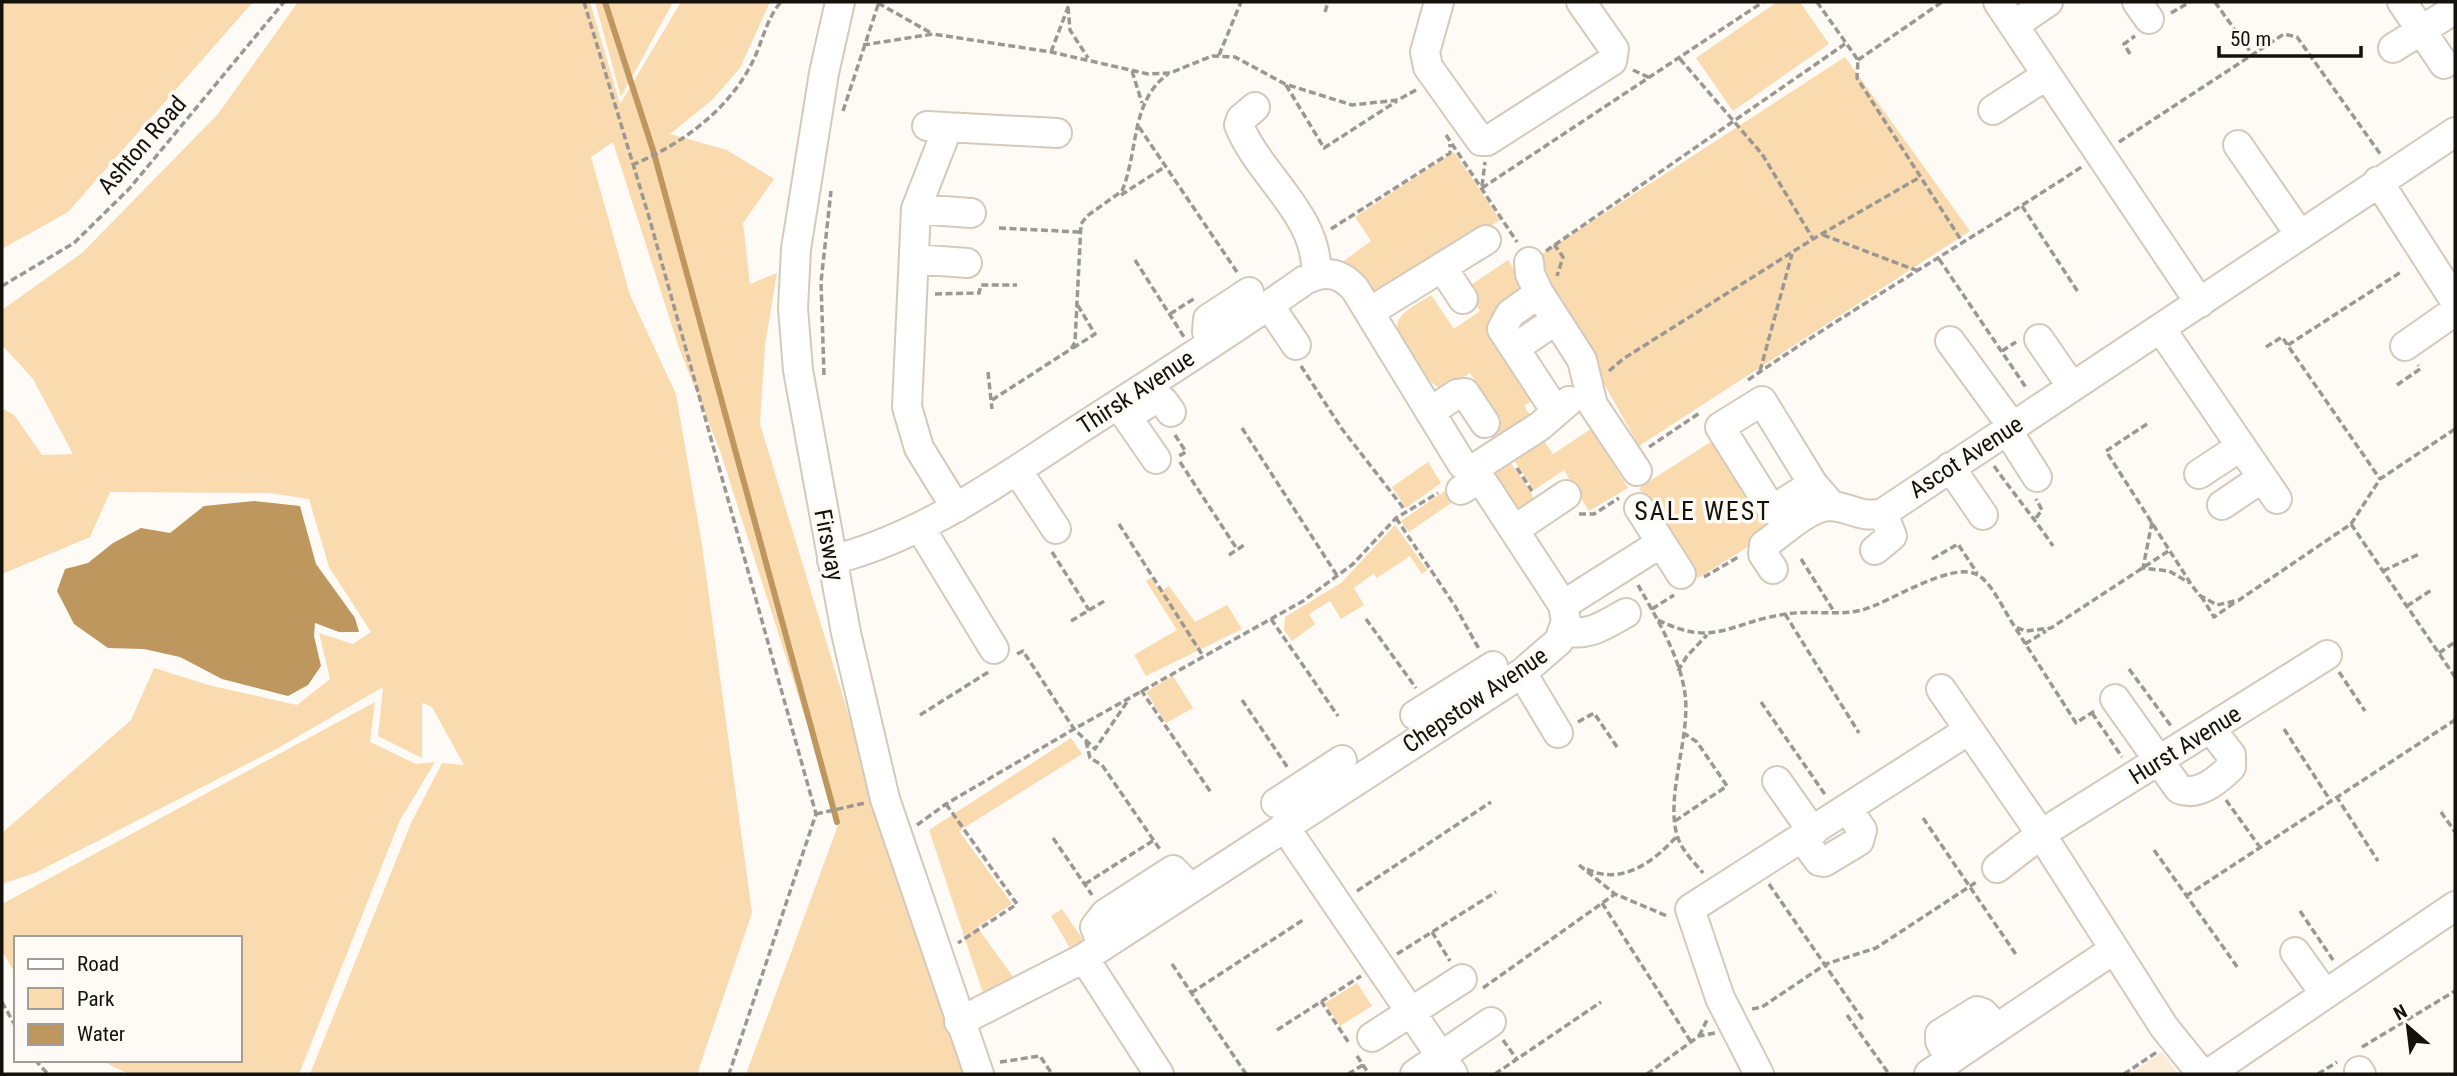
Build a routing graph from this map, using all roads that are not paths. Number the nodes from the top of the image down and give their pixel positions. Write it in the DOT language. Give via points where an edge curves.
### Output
graph roads {
  1 [pos="840,2"];
  2 [pos="1439,2"];
  3 [pos="1581,2"];
  4 [pos="1998,2"];
  5 [pos="2048,2"];
  6 [pos="2402,2"];
  7 [pos="2451,10"];
  8 [pos="2014,25"];
  9 [pos="2421,30"];
  10 [pos="2393,48"];
  11 [pos="2444,64"];
  12 [pos="2047,75"];
  13 [pos="1255,107"];
  14 [pos="1993,110"];
  15 [pos="2455,132"];
  16 [pos="1057,133"];
  17 [pos="2238,145"];
  18 [pos="2385,176"];
  19 [pos="1290,205"];
  20 [pos="916,209"];
  21 [pos="971,212"];
  22 [pos="2300,235"];
  23 [pos="1330,239"];
  24 [pos="1486,240"];
  25 [pos="914,259"];
  26 [pos="1529,262"];
  27 [pos="967,263"];
  28 [pos="1442,267"];
  29 [pos="1316,275"];
  30 [pos="1248,292"];
  31 [pos="1539,293"];
  32 [pos="1463,299"];
  33 [pos="2455,301"];
  34 [pos="2200,303"];
  35 [pos="1371,312"];
  36 [pos="2455,312"];
  37 [pos="1556,320"];
  38 [pos="2161,329"];
  39 [pos="2039,339"];
  40 [pos="1950,341"];
  41 [pos="1296,345"];
  42 [pos="2405,346"];
  43 [pos="1515,348"];
  44 [pos="2071,387"];
  45 [pos="1589,388"];
  46 [pos="1555,410"];
  47 [pos="1123,411"];
  48 [pos="1171,412"];
  49 [pos="1430,412"];
  50 [pos="1485,423"];
  51 [pos="2010,428"];
  52 [pos="2240,447"];
  53 [pos="1166,458"];
  54 [pos="1634,466"];
  55 [pos="1950,467"];
  56 [pos="1017,470"];
  57 [pos="2199,474"];
  58 [pos="2037,477"];
  59 [pos="1461,478"];
  60 [pos="1813,484"];
  61 [pos="1555,503"];
  62 [pos="2222,505"];
  63 [pos="1832,506"];
  64 [pos="956,508"];
  65 [pos="1639,508"];
  66 [pos="1883,513"];
  67 [pos="1983,515"];
  68 [pos="920,529"];
  69 [pos="1056,529"];
  70 [pos="1514,530"];
  71 [pos="1661,543"];
  72 [pos="1875,550"];
  73 [pos="1768,557"];
  74 [pos="832,560"];
  75 [pos="1687,582"];
  76 [pos="1639,611"];
  77 [pos="1564,618"];
  78 [pos="2328,655"];
  79 [pos="1486,658"];
  80 [pos="999,659"];
  81 [pos="1522,673"];
  82 [pos="1941,689"];
  83 [pos="2110,701"];
  84 [pos="1432,712"];
  85 [pos="2211,729"];
  86 [pos="1969,730"];
  87 [pos="1558,733"];
  88 [pos="1342,760"];
  89 [pos="2160,760"];
  90 [pos="1777,781"];
  91 [pos="1308,792"];
  92 [pos="1280,815"];
  93 [pos="2041,834"];
  94 [pos="1808,835"];
  95 [pos="1997,868"];
  96 [pos="1182,879"];
  97 [pos="2455,906"];
  98 [pos="2113,950"];
  99 [pos="1093,952"];
  100 [pos="2295,952"];
  101 [pos="1467,987"];
  102 [pos="2336,987"];
  103 [pos="1411,1012"];
  104 [pos="1491,1022"];
  105 [pos="960,1023"];
  106 [pos="1372,1037"];
  107 [pos="1447,1066"];
  108 [pos="1939,1067"];
  109 [pos="989,1069"];
  110 [pos="1159,1074"];
  111 [pos="1415,1074"];
  112 [pos="1759,1074"];
  113 [pos="2202,1074"];
  114 [pos="2208,1074"];
  1 -- 74 [label="street, Firsway" via="802,201 793,308 806,429"];
  2 -- 3 [label="street" via="1425,52 1428,67 1481,141 1493,139 1612,61 1614,49"];
  4 -- 8 [label="street"];
  5 -- 8 [label="street"];
  6 -- 9 [label="street"];
  7 -- 9 [label="street"];
  8 -- 12 [label="street"];
  9 -- 10 [label="street"];
  9 -- 11 [label="street"];
  12 -- 14 [label="street"];
  12 -- 34 [label="street"];
  13 -- 19 [label="street" via="1239,125"];
  15 -- 18 [label="street, Ascot Avenue"];
  16 -- 20 [label="street" via="937,127"];
  17 -- 22 [label="street"];
  18 -- 22 [label="street, Ascot Avenue"];
  18 -- 33 [label="street"];
  19 -- 23 [label="street" via="1306,201"];
  19 -- 29 [label="street" via="1310,234"];
  20 -- 21 [label="street"];
  20 -- 25 [label="street"];
  22 -- 34 [label="street, Ascot Avenue"];
  24 -- 28 [label="street"];
  25 -- 27 [label="street"];
  25 -- 64 [label="street" via="907,388 910,422 919,448"];
  26 -- 31 [label="street"];
  28 -- 32 [label="street"];
  28 -- 35 [label="street"];
  29 -- 30 [label="street, Thirsk Avenue"];
  29 -- 35 [label="street" via="1327,272 1346,279"];
  30 -- 41 [label="street"];
  30 -- 47 [label="street, Thirsk Avenue" via="1204,347"];
  31 -- 37 [label="street"];
  31 -- 43 [label="street" via="1504,323 1502,329"];
  34 -- 38 [label="street, Ascot Avenue"];
  35 -- 49 [label="street"];
  36 -- 42 [label="street"];
  37 -- 43 [label="street"];
  37 -- 45 [label="street" via="1582,360"];
  38 -- 44 [label="street, Ascot Avenue"];
  38 -- 52 [label="street"];
  39 -- 44 [label="street"];
  40 -- 51 [label="street"];
  43 -- 46 [label="street"];
  44 -- 51 [label="street, Ascot Avenue"];
  45 -- 46 [label="street"];
  45 -- 54 [label="street" via="1599,415"];
  46 -- 59 [label="street" via="1539,426"];
  47 -- 48 [label="street" via="1155,399"];
  47 -- 53 [label="street"];
  47 -- 56 [label="street, Thirsk Avenue"];
  49 -- 50 [label="street" via="1465,393"];
  49 -- 59 [label="street"];
  51 -- 55 [label="street, Ascot Avenue"];
  51 -- 58 [label="street"];
  52 -- 57 [label="street"];
  52 -- 62 [label="street" via="2270,489"];
  55 -- 66 [label="street, Ascot Avenue"];
  55 -- 67 [label="street"];
  56 -- 64 [label="street, Thirsk Avenue"];
  56 -- 69 [label="street"];
  59 -- 70 [label="street" via="1484,484"];
  60 -- 60 [label="street" via="1762,401 1720,427 1772,510"];
  60 -- 63 [label="street"];
  61 -- 70 [label="street"];
  63 -- 66 [label="street, Ascot Avenue" via="1863,516"];
  63 -- 73 [label="street" via="1812,513"];
  64 -- 68 [label="street, Thirsk Avenue"];
  65 -- 71 [label="street"];
  66 -- 72 [label="street" via="1892,536"];
  68 -- 74 [label="street, Thirsk Avenue"];
  68 -- 80 [label="street"];
  70 -- 77 [label="street"];
  71 -- 75 [label="street"];
  71 -- 77 [label="street, Chepstow Avenue"];
  74 -- 105 [label="street, Firsway" via="885,799"];
  76 -- 77 [label="street" via="1582,634"];
  77 -- 81 [label="street, Chepstow Avenue" via="1548,654"];
  78 -- 85 [label="street, Hurst Avenue"];
  79 -- 84 [label="street"];
  81 -- 84 [label="street, Chepstow Avenue"];
  81 -- 87 [label="street"];
  82 -- 86 [label="street"];
  83 -- 89 [label="street"];
  84 -- 91 [label="street, Chepstow Avenue"];
  85 -- 89 [label="street, Hurst Avenue"];
  85 -- 89 [label="street" via="2233,761 2213,782 2191,792 2179,789"];
  86 -- 93 [label="street"];
  86 -- 94 [label="street" via="1843,812 1861,830 1859,841 1824,862 1819,861"];
  88 -- 91 [label="street"];
  89 -- 93 [label="street, Hurst Avenue"];
  90 -- 94 [label="street"];
  91 -- 92 [label="street, Chepstow Avenue"];
  92 -- 96 [label="street, Chepstow Avenue"];
  92 -- 103 [label="street"];
  93 -- 95 [label="street, Hurst Avenue"];
  93 -- 98 [label="street"];
  94 -- 112 [label="street" via="1690,909 1720,998"];
  96 -- 99 [label="street, Chepstow Avenue"];
  96 -- 99 [label="street" via="1105,914 1095,927"];
  97 -- 102 [label="street"];
  98 -- 108 [label="street"];
  98 -- 113 [label="street"];
  99 -- 105 [label="street, Chepstow Avenue"];
  99 -- 110 [label="street"];
  100 -- 102 [label="street"];
  101 -- 103 [label="street"];
  102 -- 114 [label="street"];
  103 -- 106 [label="street"];
  103 -- 107 [label="street"];
  104 -- 107 [label="street"];
  105 -- 109 [label="street, Firsway"];
  107 -- 111 [label="street"];
}
